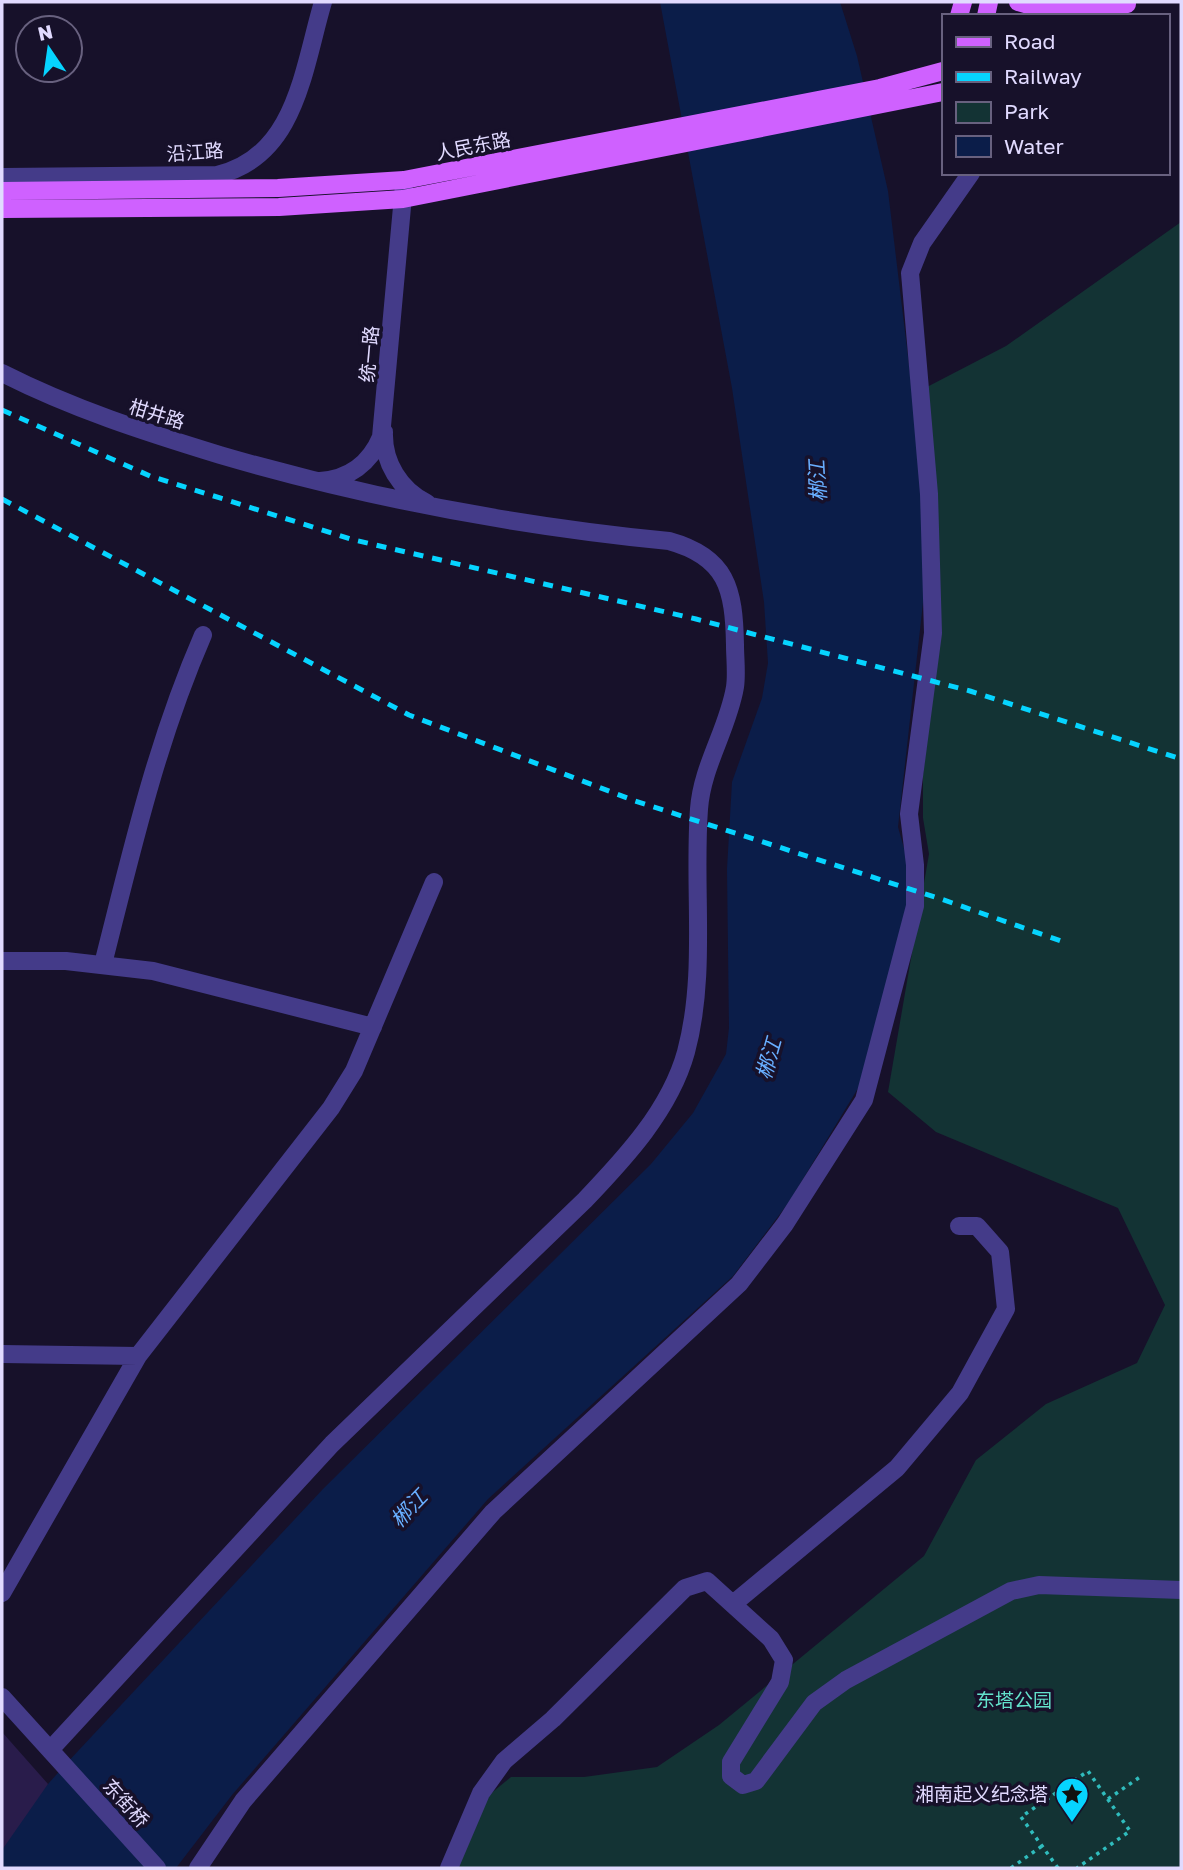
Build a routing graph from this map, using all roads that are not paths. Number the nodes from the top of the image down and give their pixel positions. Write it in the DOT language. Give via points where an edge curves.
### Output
graph roads {
  1 [pos="323,2"];
  2 [pos="1017,2"];
  3 [pos="1088,2"];
  4 [pos="1129,3"];
  5 [pos="1069,14"];
  6 [pos="1109,14"];
  7 [pos="938,73"];
  8 [pos="942,92"];
  9 [pos="883,97"];
  10 [pos="970,175"];
  11 [pos="2,177"];
  12 [pos="404,180"];
  13 [pos="2,191"];
  14 [pos="403,199"];
  15 [pos="2,209"];
  16 [pos="2,373"];
  17 [pos="384,425"];
  18 [pos="306,480"];
  19 [pos="444,509"];
  20 [pos="203,635"];
  21 [pos="434,882"];
  22 [pos="2,961"];
  23 [pos="103,964"];
  24 [pos="373,1027"];
  25 [pos="958,1226"];
  26 [pos="2,1354"];
  27 [pos="138,1356"];
  28 [pos="1181,1590"];
  29 [pos="2,1593"];
  30 [pos="733,1604"];
  31 [pos="2,1697"];
  32 [pos="50,1750"];
  33 [pos="157,1868"];
  34 [pos="198,1868"];
  35 [pos="449,1868"];
  1 -- 11 [label="street, 沿江路" via="285,123 263,153 242,168 217,175"];
  2 -- 5 [label="main road"];
  3 -- 5 [label="main road"];
  4 -- 5 [label="main road"];
  4 -- 6 [label="main road"];
  7 -- 9 [label="main road, 人民东路"];
  8 -- 9 [label="main road, 人民东路"];
  9 -- 12 [label="main road, 人民东路"];
  9 -- 14 [label="main road, 人民东路"];
  10 -- 34 [label="street" via="922,243 910,272 929,494 933,633 909,814 915,906 864,1100 785,1224 739,1283 494,1512 243,1801"];
  12 -- 13 [label="main road, 人民东路" via="278,188"];
  12 -- 14 [label="street, 统一路"];
  14 -- 15 [label="main road, 人民东路" via="279,206"];
  14 -- 17 [label="street, 统一路"];
  16 -- 18 [label="street, 柑井路" via="120,425"];
  17 -- 18 [label="street, 统一路" via="370,457 352,472 330,480"];
  17 -- 19 [label="street" via="386,452 397,477 422,501"];
  18 -- 19 [label="street, 柑井路"];
  19 -- 32 [label="street, 柑井路" via="669,541 711,559 723,576 734,613 735,686 699,805 696,975 685,1054 666,1101 616,1167 332,1444"];
  20 -- 23 [label="street" via="173,703 149,780"];
  21 -- 24 [label="street"];
  22 -- 23 [label="street"];
  23 -- 24 [label="street" via="153,971"];
  24 -- 27 [label="street" via="331,1108"];
  25 -- 30 [label="street" via="977,1226 1000,1252 1006,1309 960,1393 897,1468"];
  26 -- 27 [label="street"];
  27 -- 29 [label="street"];
  28 -- 30 [label="street" via="1040,1585 1011,1591 846,1680 814,1703 756,1781 743,1785 731,1776 731,1762 780,1682 784,1660 780,1650"];
  30 -- 35 [label="street" via="707,1581 685,1588 504,1761 481,1793"];
  31 -- 32 [label="street, 东街桥"];
  32 -- 33 [label="street, 东街桥"];
}
